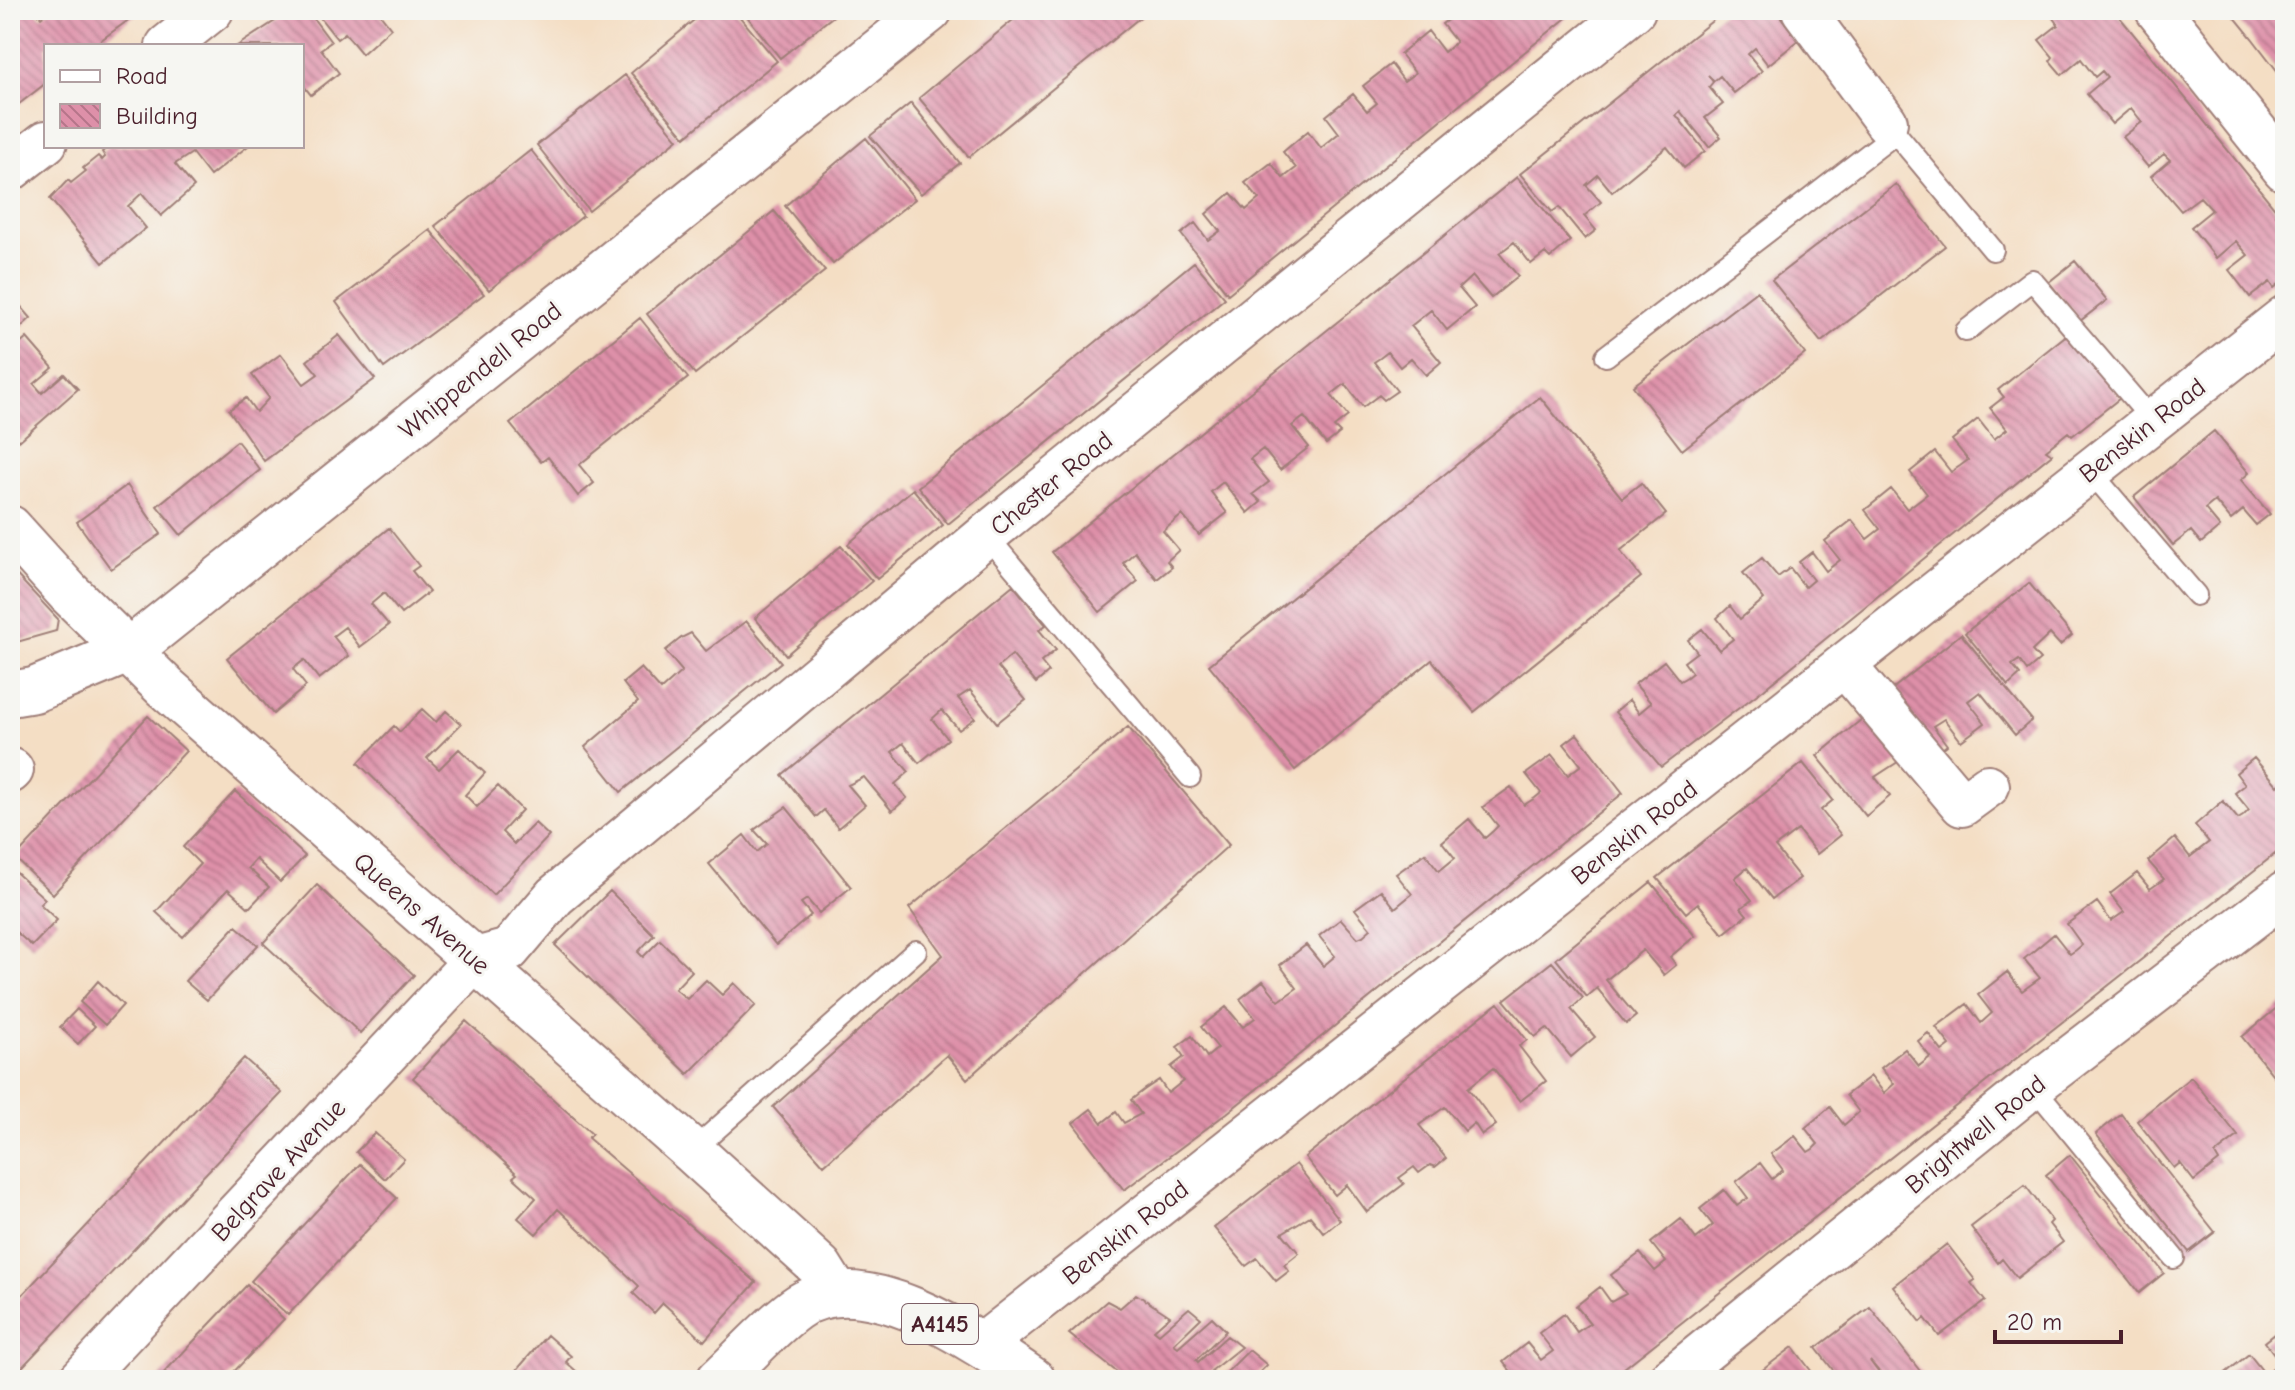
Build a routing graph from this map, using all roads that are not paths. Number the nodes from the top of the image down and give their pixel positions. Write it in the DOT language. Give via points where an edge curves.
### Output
graph roads {
  1 [pos="212,10"];
  2 [pos="930,10"];
  3 [pos="1634,10"];
  4 [pos="1803,10"];
  5 [pos="2158,10"];
  6 [pos="170,44"];
  7 [pos="1891,127"];
  8 [pos="44,144"];
  9 [pos="2285,169"];
  10 [pos="10,170"];
  11 [pos="1993,250"];
  12 [pos="2285,317"];
  13 [pos="1966,331"];
  14 [pos="1606,356"];
  15 [pos="2153,421"];
  16 [pos="2090,471"];
  17 [pos="10,528"];
  18 [pos="986,535"];
  19 [pos="2196,595"];
  20 [pos="130,650"];
  21 [pos="1845,666"];
  22 [pos="10,694"];
  23 [pos="1190,777"];
  24 [pos="1988,786"];
  25 [pos="2285,893"];
  26 [pos="916,951"];
  27 [pos="476,959"];
  28 [pos="2033,1086"];
  29 [pos="692,1151"];
  30 [pos="2174,1258"];
  31 [pos="837,1294"];
  32 [pos="982,1345"];
  33 [pos="80,1380"];
  34 [pos="719,1380"];
  35 [pos="1033,1380"];
  36 [pos="1669,1380"];
  1 -- 6 [label="street"];
  2 -- 20 [label="street, Whippendell Road"];
  3 -- 18 [label="street, Chester Road"];
  4 -- 7 [label="street"];
  5 -- 9 [label="street"];
  7 -- 11 [label="lane"];
  7 -- 14 [label="lane"];
  8 -- 10 [label="street"];
  12 -- 15 [label="street, Benskin Road"];
  13 -- 15 [label="lane" via="2032,280"];
  15 -- 16 [label="street, Benskin Road"];
  16 -- 19 [label="lane"];
  16 -- 21 [label="street, Benskin Road"];
  17 -- 20 [label="street, Queens Avenue"];
  18 -- 23 [label="lane"];
  18 -- 27 [label="street, Chester Road" via="555,896 509,950"];
  20 -- 22 [label="street, Whippendell Road" via="34,690"];
  20 -- 27 [label="street, Queens Avenue" via="192,712"];
  21 -- 24 [label="street" via="1962,805"];
  21 -- 32 [label="street, Benskin Road"];
  25 -- 28 [label="street, Brightwell Road"];
  26 -- 29 [label="lane"];
  27 -- 29 [label="street, Queens Avenue"];
  27 -- 33 [label="street, Belgrave Avenue"];
  28 -- 30 [label="lane"];
  28 -- 36 [label="street, Brightwell Road"];
  29 -- 31 [label="street, Queens Avenue" via="820,1267"];
  31 -- 32 [label="street, A4145" via="886,1297"];
  31 -- 34 [label="street, A4145" via="797,1307"];
  32 -- 35 [label="street, A4145"];
}
